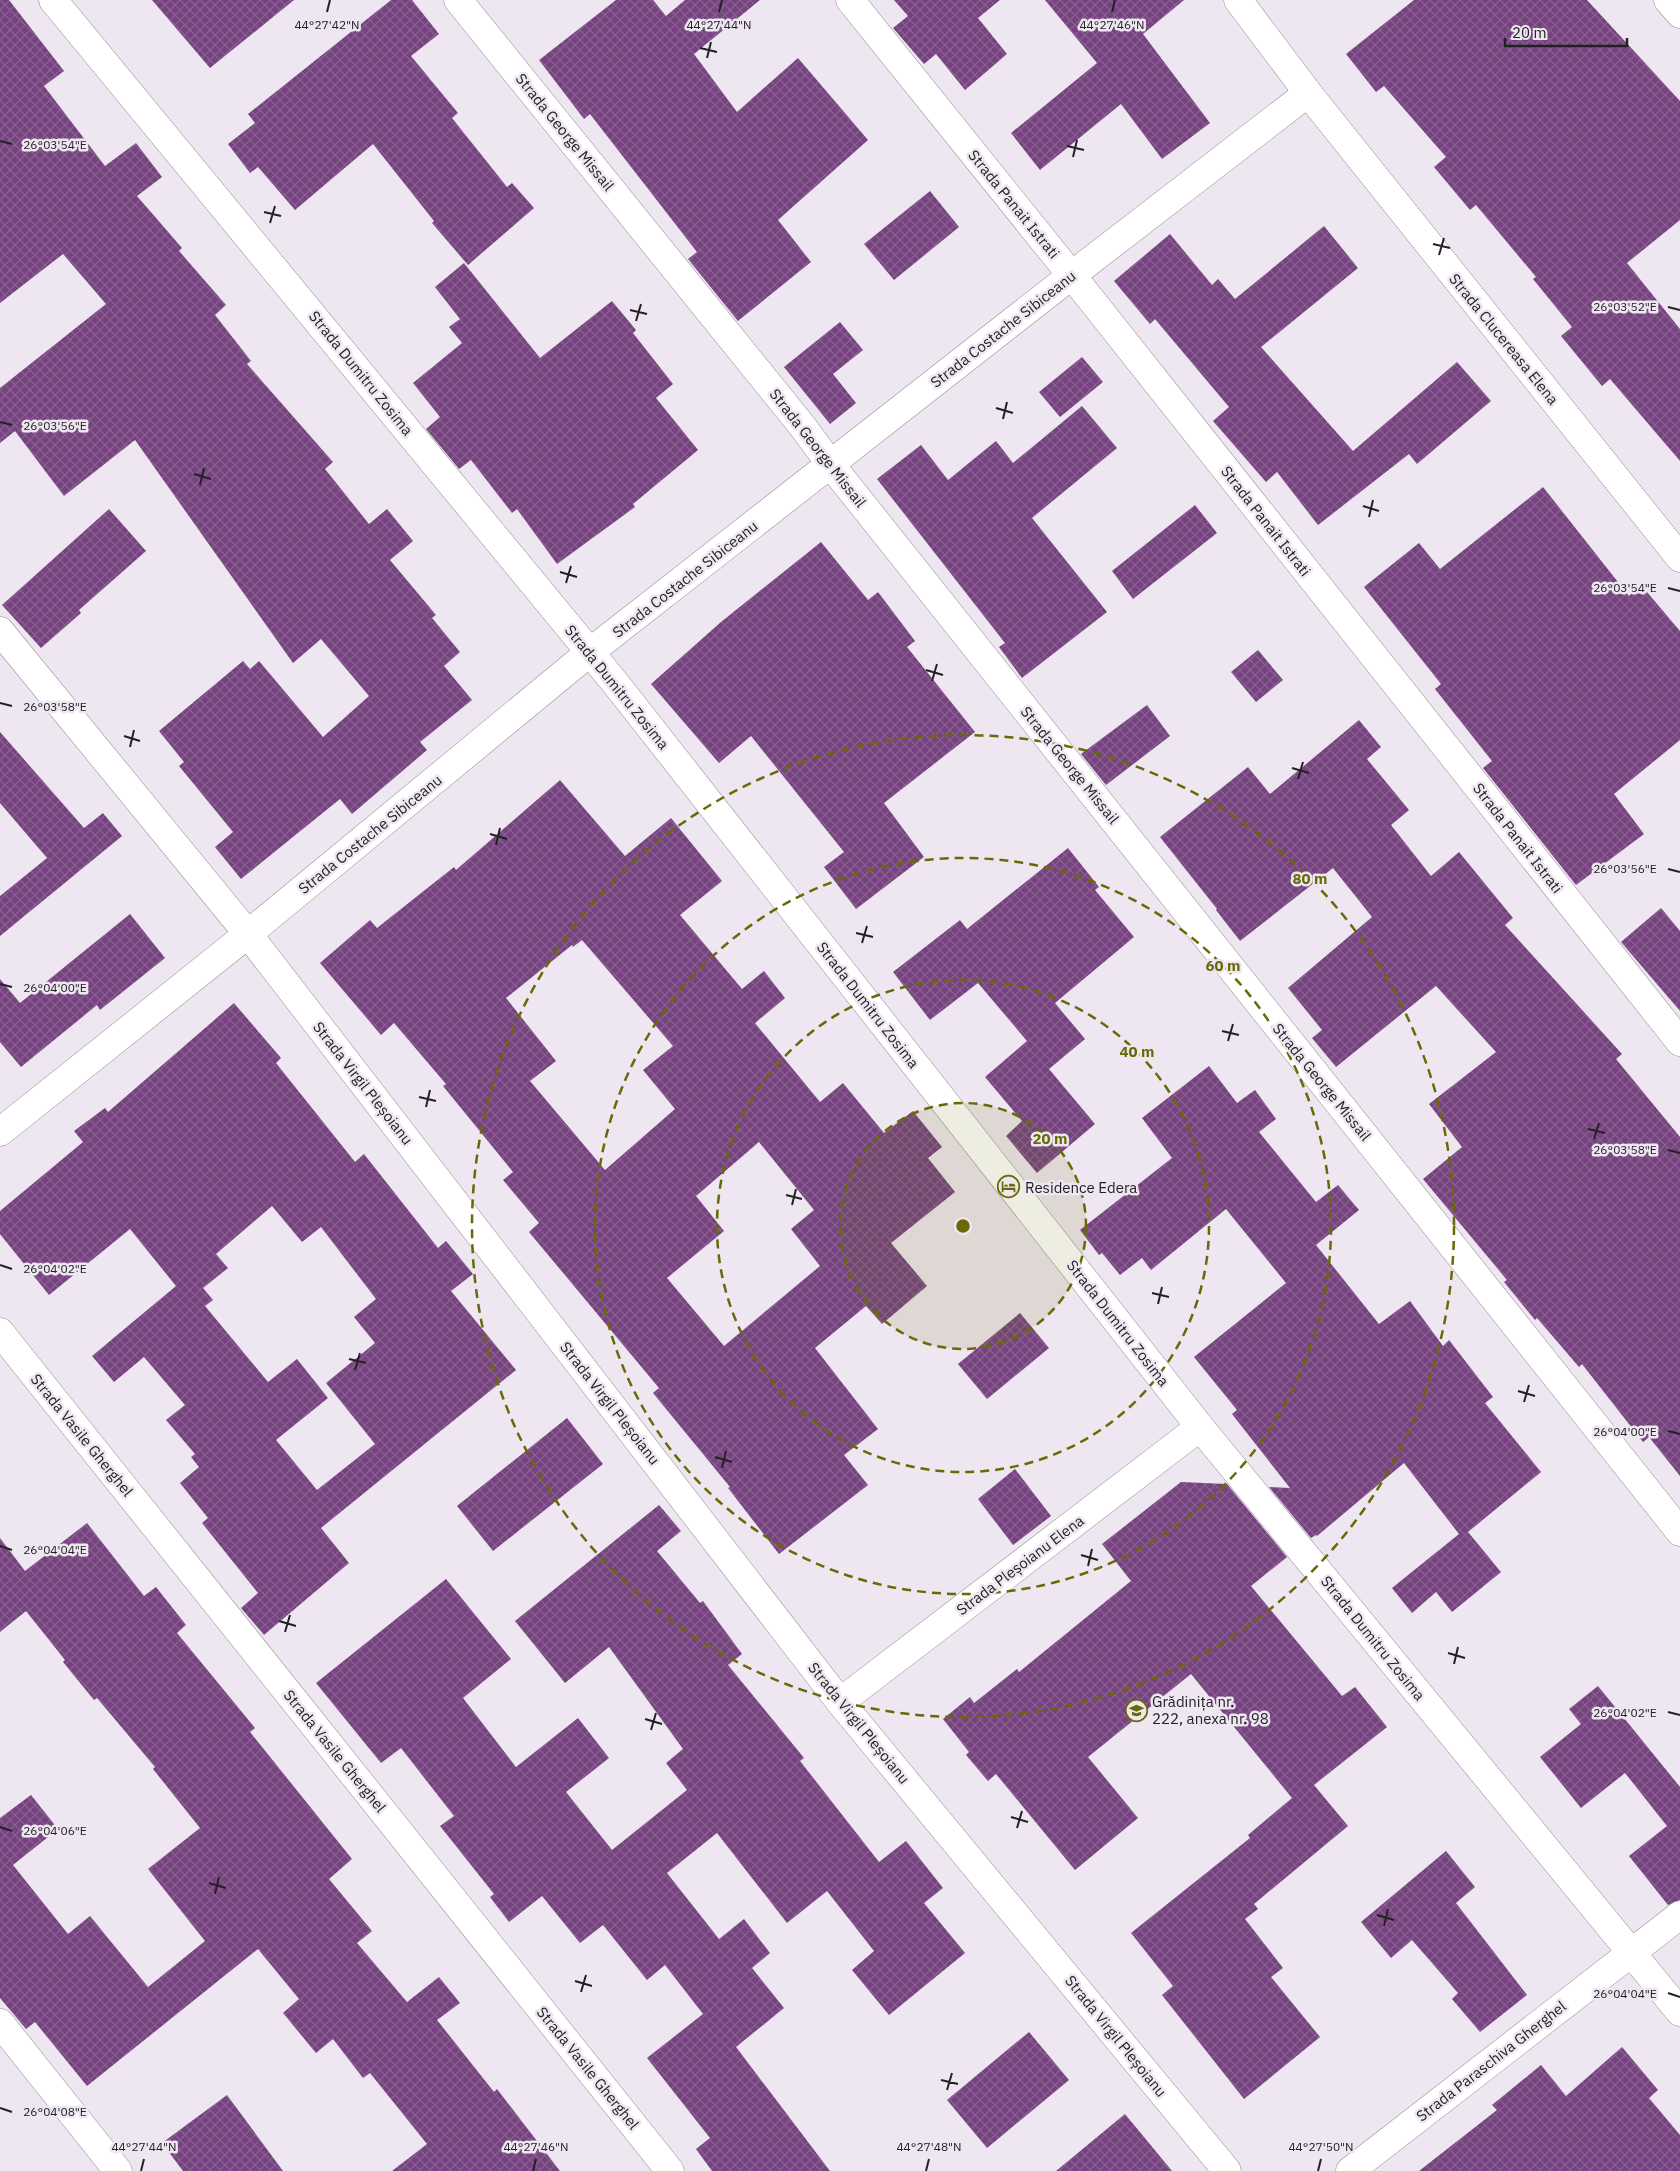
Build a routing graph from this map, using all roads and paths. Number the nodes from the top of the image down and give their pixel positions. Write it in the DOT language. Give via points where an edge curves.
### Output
graph roads {
  1 [pos="53,0"];
  2 [pos="458,0"];
  3 [pos="850,0"];
  4 [pos="1238,0"];
  5 [pos="1668,0"];
  6 [pos="1680,14"];
  7 [pos="1308,94"];
  8 [pos="1072,275"];
  9 [pos="831,465"];
  10 [pos="1680,558"];
  11 [pos="0,631"];
  12 [pos="590,652"];
  13 [pos="248,934"];
  14 [pos="1680,1042"];
  15 [pos="0,1132"];
  16 [pos="0,1332"];
  17 [pos="1200,1427"];
  18 [pos="1680,1532"];
  19 [pos="840,1702"];
  20 [pos="1680,1915"];
  21 [pos="1632,1952"];
  22 [pos="1680,2012"];
  23 [pos="0,2023"];
  24 [pos="118,2171"];
  25 [pos="670,2171"];
  26 [pos="1227,2171"];
  27 [pos="1350,2171"];
  1 -- 12 [label="street, Strada Dumitru Zosima"];
  2 -- 9 [label="street, Strada George Missail" via="803,426"];
  3 -- 8 [label="street, Strada Panait Istrati"];
  4 -- 7 [label="street, Strada Clucereasa Elena"];
  5 -- 6 [label="street"];
  7 -- 8 [label="street, Strada Costache Sibiceanu"];
  7 -- 10 [label="street, Strada Clucereasa Elena"];
  8 -- 9 [label="street, Strada Costache Sibiceanu"];
  8 -- 14 [label="street, Strada Panait Istrati"];
  9 -- 12 [label="street, Strada Costache Sibiceanu"];
  9 -- 18 [label="street, Strada George Missail"];
  11 -- 13 [label="street, Strada Virgil Pleșoianu"];
  12 -- 13 [label="street, Strada Costache Sibiceanu"];
  12 -- 17 [label="street, Strada Dumitru Zosima"];
  13 -- 15 [label="street, Strada Costache Sibiceanu"];
  13 -- 19 [label="street, Strada Virgil Pleșoianu"];
  16 -- 25 [label="street, Strada Vasile Gherghel"];
  17 -- 19 [label="street, Strada Pleșoianu Elena"];
  17 -- 21 [label="street, Strada Dumitru Zosima"];
  19 -- 26 [label="street, Strada Virgil Pleșoianu"];
  20 -- 21 [label="street, Strada Paraschiva Gherghel"];
  21 -- 22 [label="street, Strada Dumitru Zosima"];
  21 -- 27 [label="street, Strada Paraschiva Gherghel"];
  23 -- 24 [label="street"];
}
